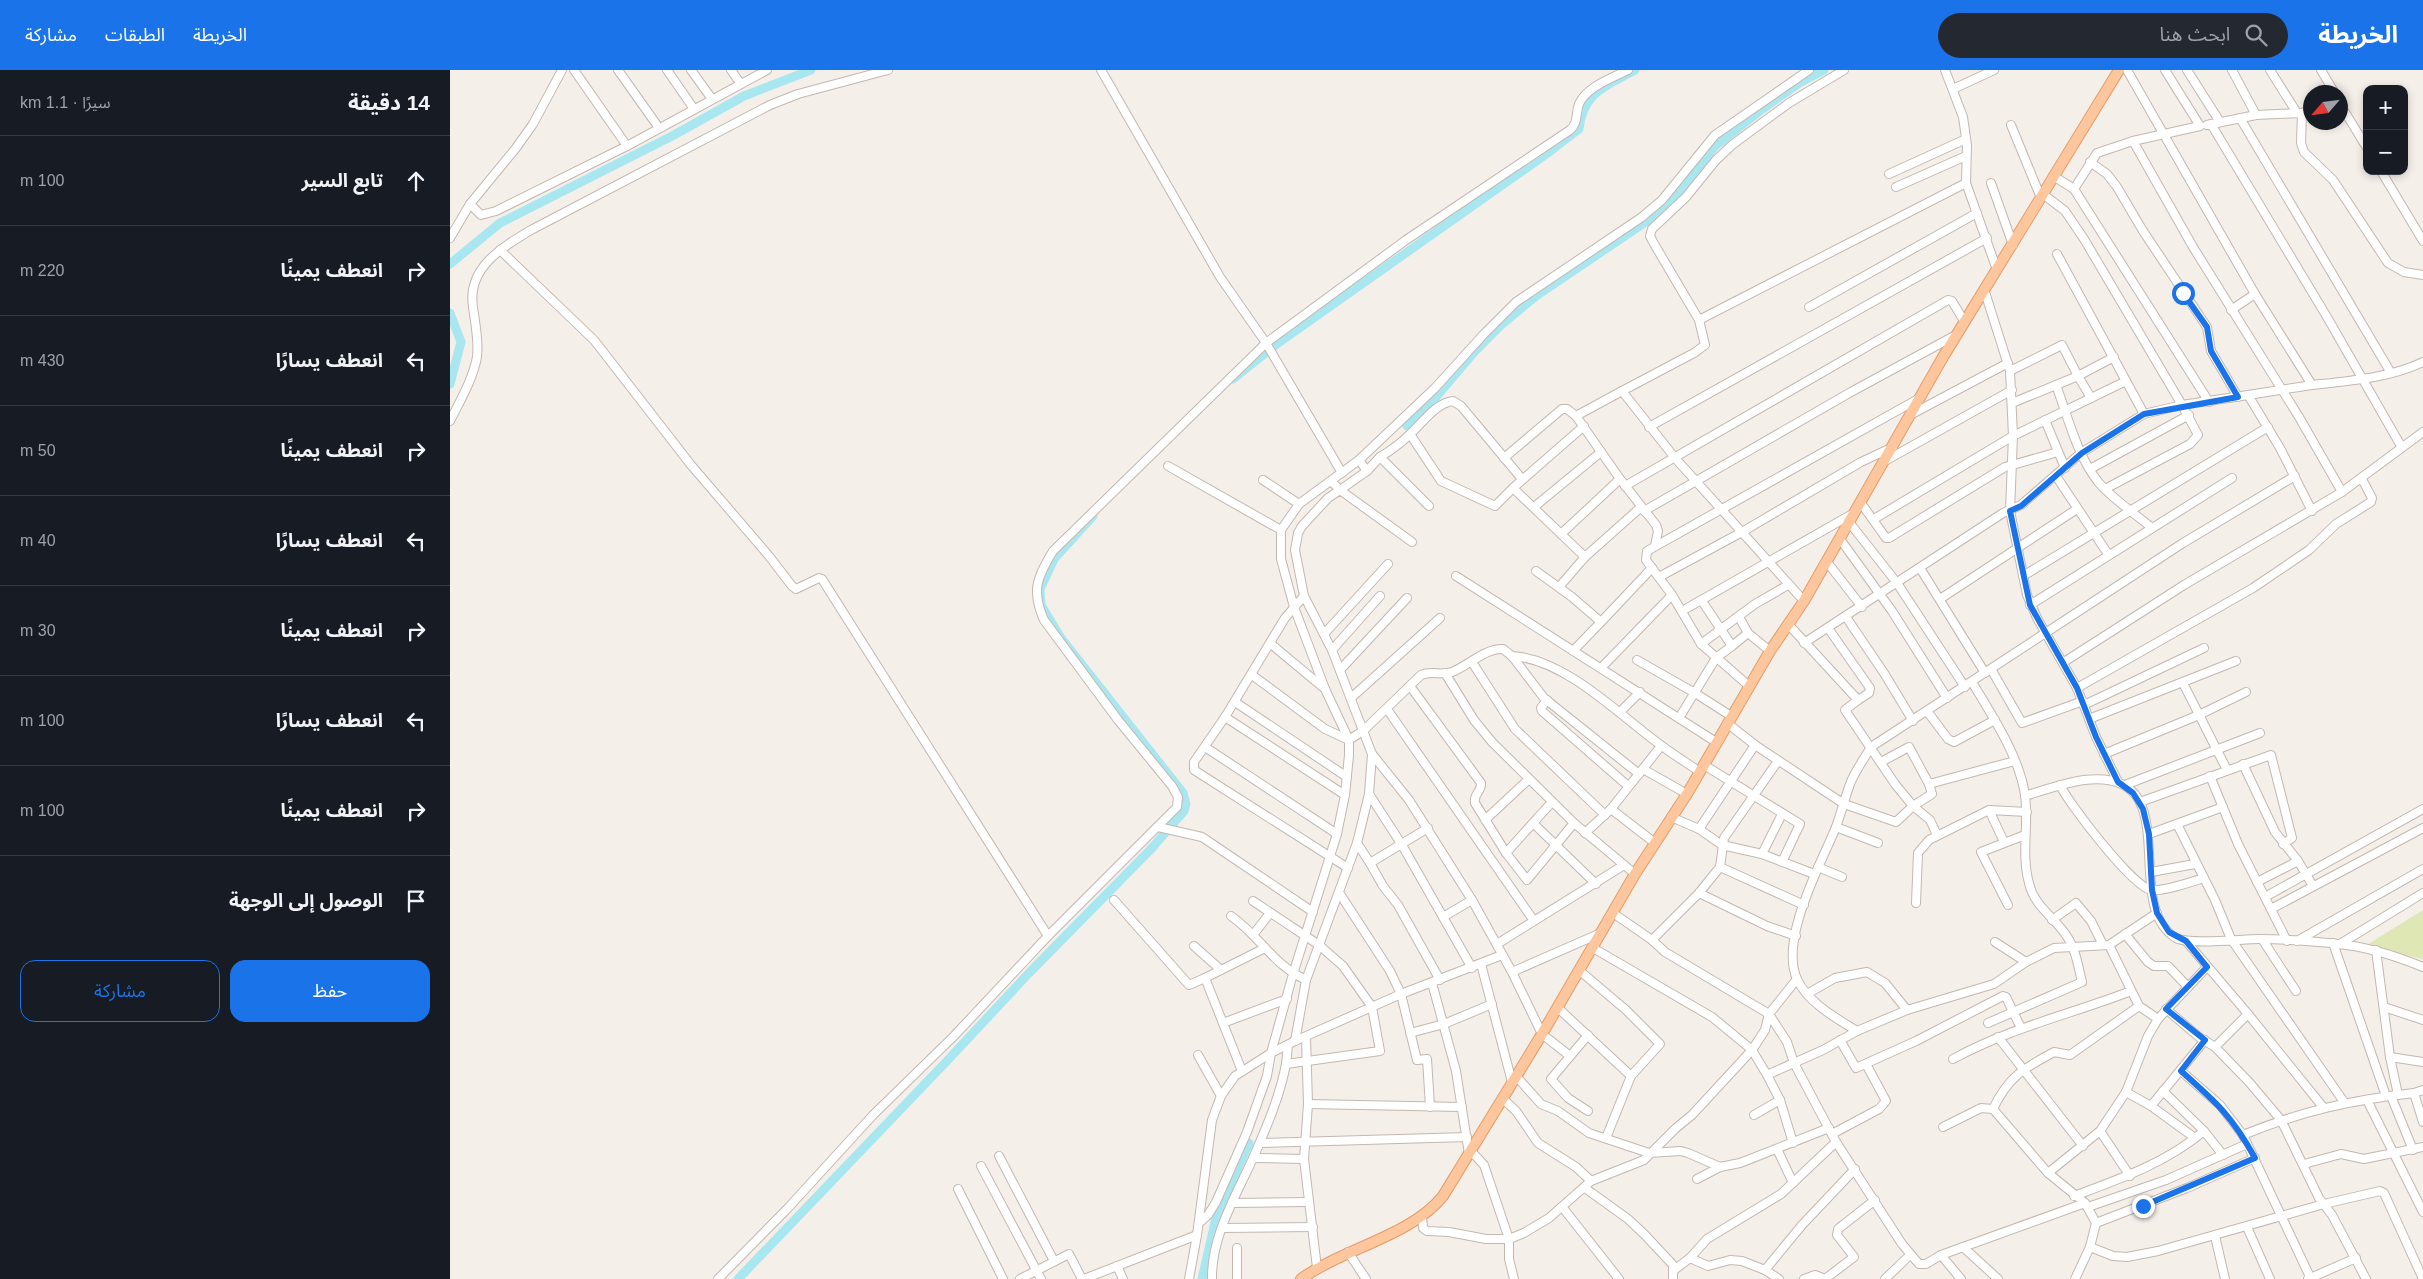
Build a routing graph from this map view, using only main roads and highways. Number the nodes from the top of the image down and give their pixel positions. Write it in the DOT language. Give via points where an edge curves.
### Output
graph roads {
  1 [pos="2119,70"];
  2 [pos="1301,1279"];
  1 -- 2 [label="main road" via="1964,321 1804,601 1770,651 1443,1196 1422,1216"];
}
